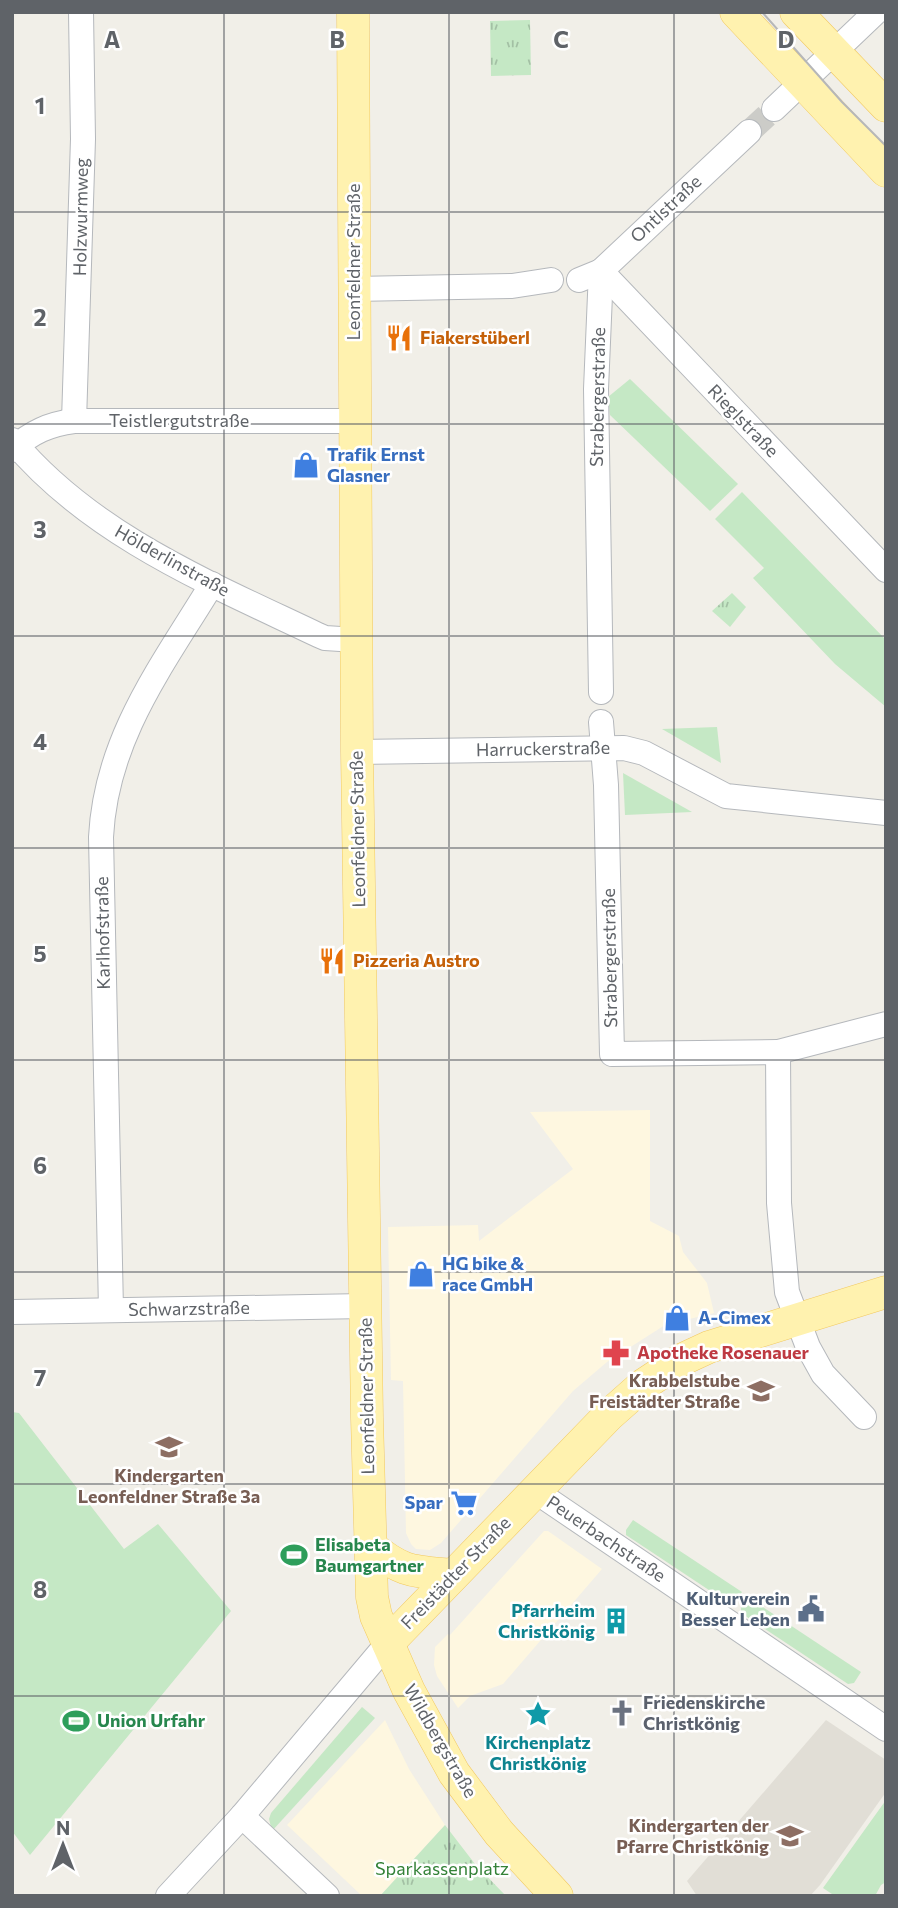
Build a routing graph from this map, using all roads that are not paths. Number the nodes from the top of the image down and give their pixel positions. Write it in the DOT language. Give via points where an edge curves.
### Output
graph roads {
  1 [pos="81,12"];
  2 [pos="353,12"];
  3 [pos="736,12"];
  4 [pos="796,12"];
  5 [pos="876,12"];
  6 [pos="833,52"];
  7 [pos="802,83"];
  8 [pos="886,106"];
  9 [pos="774,109"];
  10 [pos="749,132"];
  11 [pos="886,171"];
  12 [pos="590,275"];
  13 [pos="551,280"];
  14 [pos="354,289"];
  15 [pos="74,421"];
  16 [pos="354,421"];
  17 [pos="14,445"];
  18 [pos="886,570"];
  19 [pos="212,584"];
  20 [pos="356,640"];
  21 [pos="601,692"];
  22 [pos="601,722"];
  23 [pos="603,748"];
  24 [pos="357,752"];
  25 [pos="886,813"];
  26 [pos="886,1024"];
  27 [pos="778,1052"];
  28 [pos="886,1292"];
  29 [pos="365,1306"];
  30 [pos="111,1310"];
  31 [pos="12,1312"];
  32 [pos="797,1320"];
  33 [pos="864,1417"];
  34 [pos="535,1491"];
  35 [pos="370,1546"];
  36 [pos="453,1575"];
  37 [pos="388,1643"];
  38 [pos="886,1729"];
  39 [pos="242,1816"];
  40 [pos="168,1896"];
  41 [pos="327,1896"];
  42 [pos="557,1896"];
  1 -- 15 [label="street, Holzwurmweg" via="83,152"];
  2 -- 14 [label="main road, Leonfeldner Straße"];
  3 -- 7 [label="main road"];
  4 -- 6 [label="main road"];
  5 -- 6 [label="street"];
  6 -- 7 [label="street"];
  6 -- 8 [label="main road"];
  7 -- 9 [label="street"];
  7 -- 11 [label="main road"];
  10 -- 12 [label="street, Ontlstraße"];
  12 -- 18 [label="street, Rieglstraße"];
  12 -- 21 [label="street, Strabergerstraße"];
  13 -- 14 [label="street" via="512,286"];
  14 -- 16 [label="main road, Leonfeldner Straße"];
  15 -- 16 [label="street, Teistlergutstraße"];
  15 -- 17 [label="street, Teistlergutstraße" via="34,432"];
  16 -- 20 [label="main road, Leonfeldner Straße"];
  17 -- 19 [label="street, Hölderlinstraße" via="102,523"];
  19 -- 20 [label="street, Hölderlinstraße" via="325,638"];
  19 -- 30 [label="street, Karlhofstraße" via="133,716 111,768 104,802"];
  20 -- 24 [label="main road, Leonfeldner Straße"];
  22 -- 23 [label="street, Strabergerstraße"];
  23 -- 24 [label="street, Harruckerstraße"];
  23 -- 25 [label="street, Harruckerstraße" via="644,753 726,796"];
  23 -- 27 [label="street, Strabergerstraße" via="612,1054"];
  24 -- 29 [label="main road, Leonfeldner Straße"];
  26 -- 27 [label="street"];
  27 -- 32 [label="street" via="779,1203 787,1292"];
  28 -- 32 [label="main road, Freistädter Straße"];
  29 -- 30 [label="street, Schwarzstraße"];
  29 -- 35 [label="main road, Leonfeldner Straße"];
  30 -- 31 [label="street, Schwarzstraße"];
  32 -- 33 [label="street" via="824,1374"];
  32 -- 34 [label="main road, Freistädter Straße" via="709,1347 643,1385"];
  34 -- 36 [label="main road, Freistädter Straße"];
  34 -- 38 [label="street, Peuerbachstraße"];
  35 -- 36 [label="main road" via="404,1569"];
  35 -- 37 [label="main road, Leonfeldner Straße" via="373,1606"];
  36 -- 37 [label="main road, Freistädter Straße"];
  37 -- 39 [label="street, Freistädter Straße"];
  37 -- 42 [label="main road, Wildbergstraße" via="461,1783"];
  39 -- 40 [label="street, Freistädter Straße"];
  39 -- 41 [label="street"];
}
